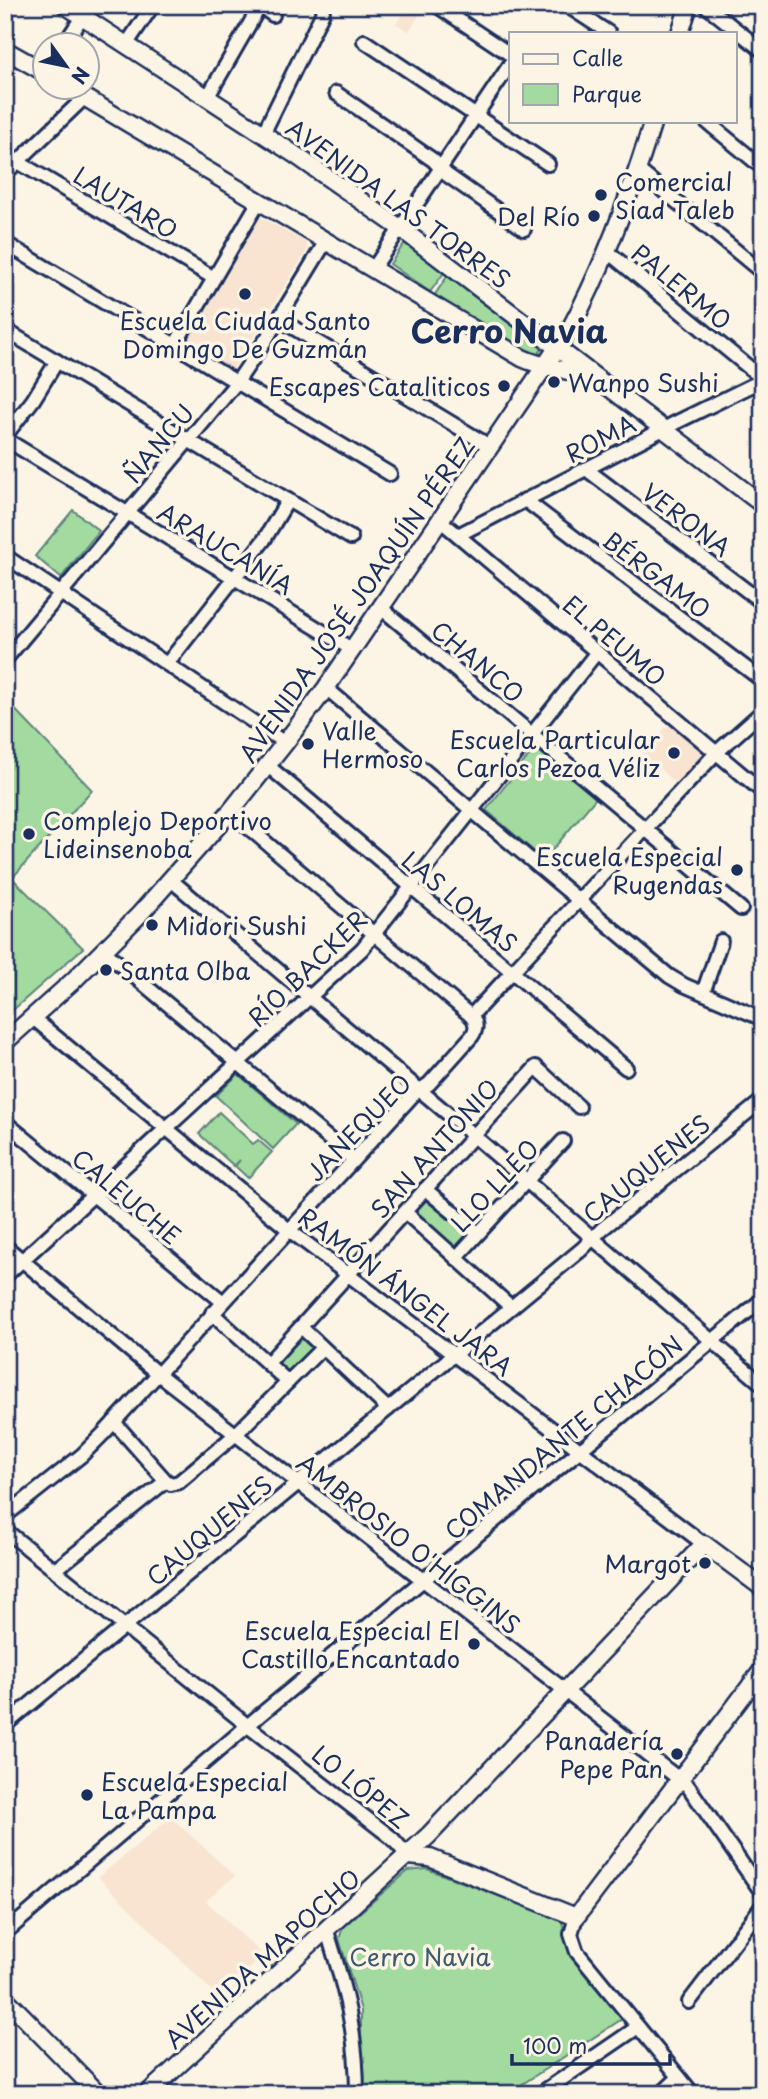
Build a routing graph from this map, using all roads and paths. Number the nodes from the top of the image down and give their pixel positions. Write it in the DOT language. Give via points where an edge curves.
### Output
graph roads {
  1 [pos="65,5"];
  2 [pos="153,5"];
  3 [pos="436,5"];
  4 [pos="461,5"];
  5 [pos="566,5"];
  6 [pos="688,5"];
  7 [pos="705,5"];
  8 [pos="259,6"];
  9 [pos="323,12"];
  10 [pos="273,15"];
  11 [pos="82,17"];
  12 [pos="454,17"];
  13 [pos="72,32"];
  14 [pos="606,32"];
  15 [pos="680,32"];
  16 [pos="364,41"];
  17 [pos="126,45"];
  18 [pos="5,50"];
  19 [pos="763,51"];
  20 [pos="509,54"];
  21 [pos="32,66"];
  22 [pos="509,66"];
  23 [pos="336,93"];
  24 [pos="207,97"];
  25 [pos="80,102"];
  26 [pos="93,102"];
  27 [pos="475,116"];
  28 [pos="649,122"];
  29 [pos="707,122"];
  30 [pos="263,134"];
  31 [pos="18,162"];
  32 [pos="548,164"];
  33 [pos="440,168"];
  34 [pos="763,168"];
  35 [pos="638,170"];
  36 [pos="5,174"];
  37 [pos="259,201"];
  38 [pos="400,228"];
  39 [pos="524,229"];
  40 [pos="326,241"];
  41 [pos="5,243"];
  42 [pos="608,252"];
  43 [pos="373,269"];
  44 [pos="763,273"];
  45 [pos="214,278"];
  46 [pos="279,319"];
  47 [pos="5,330"];
  48 [pos="174,345"];
  49 [pos="558,348"];
  50 [pos="57,361"];
  51 [pos="547,366"];
  52 [pos="763,379"];
  53 [pos="237,382"];
  54 [pos="608,386"];
  55 [pos="664,429"];
  56 [pos="5,438"];
  57 [pos="188,440"];
  58 [pos="491,447"];
  59 [pos="586,469"];
  60 [pos="390,474"];
  61 [pos="288,500"];
  62 [pos="525,500"];
  63 [pos="763,505"];
  64 [pos="128,513"];
  65 [pos="441,521"];
  66 [pos="458,535"];
  67 [pos="351,538"];
  68 [pos="5,556"];
  69 [pos="234,578"];
  70 [pos="61,593"];
  71 [pos="763,603"];
  72 [pos="382,608"];
  73 [pos="352,650"];
  74 [pos="597,652"];
  75 [pos="5,660"];
  76 [pos="167,664"];
  77 [pos="763,681"];
  78 [pos="326,688"];
  79 [pos="763,711"];
  80 [pos="532,734"];
  81 [pos="285,743"];
  82 [pos="716,753"];
  83 [pos="268,765"];
  84 [pos="763,792"];
  85 [pos="472,811"];
  86 [pos="230,812"];
  87 [pos="645,829"];
  88 [pos="171,880"];
  89 [pos="412,888"];
  90 [pos="579,900"];
  91 [pos="741,909"];
  92 [pos="375,935"];
  93 [pos="721,942"];
  94 [pos="104,951"];
  95 [pos="511,972"];
  96 [pos="703,993"];
  97 [pos="310,997"];
  98 [pos="471,1016"];
  99 [pos="33,1018"];
  100 [pos="763,1019"];
  101 [pos="5,1042"];
  102 [pos="239,1063"];
  103 [pos="626,1068"];
  104 [pos="420,1090"];
  105 [pos="763,1100"];
  106 [pos="579,1107"];
  107 [pos="5,1122"];
  108 [pos="166,1129"];
  109 [pos="474,1135"];
  110 [pos="563,1141"];
  111 [pos="354,1159"];
  112 [pos="526,1181"];
  113 [pos="425,1189"];
  114 [pos="94,1195"];
  115 [pos="405,1212"];
  116 [pos="289,1230"];
  117 [pos="478,1233"];
  118 [pos="592,1239"];
  119 [pos="5,1246"];
  120 [pos="456,1258"];
  121 [pos="22,1261"];
  122 [pos="347,1275"];
  123 [pos="5,1276"];
  124 [pos="763,1299"];
  125 [pos="223,1302"];
  126 [pos="511,1307"];
  127 [pos="212,1313"];
  128 [pos="301,1327"];
  129 [pos="712,1341"];
  130 [pos="322,1348"];
  131 [pos="452,1356"];
  132 [pos="268,1363"];
  133 [pos="158,1374"];
  134 [pos="288,1381"];
  135 [pos="763,1385"];
  136 [pos="388,1409"];
  137 [pos="114,1422"];
  138 [pos="235,1435"];
  139 [pos="579,1451"];
  140 [pos="166,1481"];
  141 [pos="297,1484"];
  142 [pos="5,1516"];
  143 [pos="5,1530"];
  144 [pos="704,1544"];
  145 [pos="55,1570"];
  146 [pos="423,1581"];
  147 [pos="763,1588"];
  148 [pos="124,1626"];
  149 [pos="763,1669"];
  150 [pos="565,1691"];
  151 [pos="5,1725"];
  152 [pos="248,1726"];
  153 [pos="680,1779"];
  154 [pos="429,1835"];
  155 [pos="408,1856"];
  156 [pos="430,1858"];
  157 [pos="763,1894"];
  158 [pos="763,1905"];
  159 [pos="576,1917"];
  160 [pos="327,1931"];
  161 [pos="5,1933"];
  162 [pos="5,1998"];
  163 [pos="689,2002"];
  164 [pos="638,2027"];
  165 [pos="679,2077"];
  166 [pos="542,2093"];
  167 [pos="99,2094"];
  168 [pos="147,2094"];
  169 [pos="358,2094"];
  170 [pos="661,2094"];
  171 [pos="693,2094"];
  1 -- 11 [label="main road, AVENIDA LAS TORRES"];
  2 -- 17 [label="street"];
  3 -- 12 [label="street"];
  4 -- 12 [label="street"];
  5 -- 14 [label="street"];
  6 -- 15 [label="main road"];
  7 -- 19 [label="street"];
  8 -- 10 [label="street"];
  8 -- 24 [label="street"];
  9 -- 30 [label="street"];
  11 -- 13 [label="street"];
  11 -- 17 [label="main road, AVENIDA LAS TORRES"];
  12 -- 20 [label="street"];
  16 -- 27 [label="street"];
  17 -- 24 [label="main road, AVENIDA LAS TORRES"];
  18 -- 21 [label="main road"];
  22 -- 27 [label="street"];
  23 -- 33 [label="street"];
  24 -- 30 [label="main road, AVENIDA LAS TORRES"];
  25 -- 31 [label="street"];
  26 -- 37 [label="main road"];
  27 -- 32 [label="street"];
  27 -- 33 [label="street"];
  28 -- 35 [label="main road, AVENIDA JOSÉ JOAQUÍN PÉREZ"];
  29 -- 34 [label="street"];
  30 -- 38 [label="main road, AVENIDA LAS TORRES"];
  31 -- 36 [label="street"];
  31 -- 45 [label="street, LAUTARO"];
  33 -- 38 [label="street"];
  33 -- 39 [label="street"];
  35 -- 42 [label="main road, AVENIDA JOSÉ JOAQUÍN PÉREZ"];
  35 -- 44 [label="street"];
  37 -- 40 [label="main road"];
  37 -- 45 [label="street"];
  38 -- 43 [label="street"];
  38 -- 49 [label="main road, AVENIDA LAS TORRES"];
  40 -- 43 [label="main road"];
  40 -- 46 [label="street, ÑANCU"];
  41 -- 48 [label="street"];
  42 -- 49 [label="main road, AVENIDA JOSÉ JOAQUÍN PÉREZ"];
  42 -- 52 [label="street, PALERMO"];
  43 -- 51 [label="main road" via="522,358"];
  45 -- 48 [label="street"];
  46 -- 53 [label="street, ÑANCU"];
  46 -- 58 [label="street"];
  47 -- 50 [label="street"];
  48 -- 53 [label="street"];
  49 -- 51 [label="main road, AVENIDA JOSÉ JOAQUÍN PÉREZ"];
  49 -- 54 [label="main road, AVENIDA LAS TORRES"];
  50 -- 56 [label="street"];
  50 -- 57 [label="street"];
  51 -- 54 [label="main road" via="574,371"];
  51 -- 58 [label="main road, AVENIDA JOSÉ JOAQUÍN PÉREZ"];
  52 -- 55 [label="street, ROMA"];
  53 -- 57 [label="street, ÑANCU"];
  53 -- 60 [label="street"];
  54 -- 55 [label="main road, AVENIDA LAS TORRES"];
  55 -- 59 [label="street, ROMA"];
  55 -- 63 [label="main road, AVENIDA LAS TORRES"];
  56 -- 64 [label="street, ARAUCANÍA"];
  57 -- 61 [label="street"];
  57 -- 64 [label="street, ÑANCU"];
  58 -- 65 [label="main road, AVENIDA JOSÉ JOAQUÍN PÉREZ"];
  59 -- 62 [label="street, ROMA"];
  59 -- 71 [label="street, VERONA"];
  61 -- 67 [label="street"];
  61 -- 69 [label="street"];
  62 -- 66 [label="street, ROMA"];
  62 -- 77 [label="street, BÉRGAMO"];
  64 -- 69 [label="street, ARAUCANÍA"];
  64 -- 70 [label="street, ÑANCU"];
  65 -- 66 [label="street, EL PEUMO"];
  65 -- 72 [label="main road, AVENIDA JOSÉ JOAQUÍN PÉREZ"];
  66 -- 74 [label="street, EL PEUMO"];
  68 -- 70 [label="street"];
  69 -- 73 [label="street, ARAUCANÍA"];
  69 -- 76 [label="street"];
  70 -- 75 [label="street, ÑANCU"];
  70 -- 76 [label="street"];
  72 -- 73 [label="main road, AVENIDA JOSÉ JOAQUÍN PÉREZ"];
  72 -- 80 [label="street, CHANCO"];
  73 -- 78 [label="main road, AVENIDA JOSÉ JOAQUÍN PÉREZ"];
  74 -- 80 [label="street, RÍO BACKER"];
  74 -- 82 [label="street, EL PEUMO"];
  76 -- 81 [label="street"];
  78 -- 81 [label="main road, AVENIDA JOSÉ JOAQUÍN PÉREZ"];
  78 -- 85 [label="street"];
  79 -- 82 [label="street, JANEQUEO"];
  80 -- 85 [label="street, RÍO BACKER"];
  80 -- 87 [label="street, CHANCO"];
  81 -- 83 [label="main road, AVENIDA JOSÉ JOAQUÍN PÉREZ"];
  82 -- 84 [label="street, EL PEUMO"];
  82 -- 87 [label="street, JANEQUEO"];
  83 -- 86 [label="main road, AVENIDA JOSÉ JOAQUÍN PÉREZ"];
  83 -- 89 [label="street, LAS LOMAS"];
  85 -- 89 [label="street, RÍO BACKER"];
  85 -- 90 [label="street"];
  86 -- 88 [label="main road, AVENIDA JOSÉ JOAQUÍN PÉREZ"];
  86 -- 92 [label="street"];
  87 -- 90 [label="street, JANEQUEO"];
  87 -- 91 [label="street, CHANCO"];
  88 -- 94 [label="main road, AVENIDA JOSÉ JOAQUÍN PÉREZ"];
  88 -- 97 [label="street"];
  89 -- 92 [label="street, RÍO BACKER"];
  89 -- 95 [label="street, LAS LOMAS"];
  90 -- 95 [label="street, JANEQUEO"];
  90 -- 96 [label="street" via="674,979"];
  92 -- 97 [label="street, RÍO BACKER"];
  92 -- 98 [label="street"];
  93 -- 96 [label="street"];
  94 -- 99 [label="main road, AVENIDA JOSÉ JOAQUÍN PÉREZ"];
  94 -- 102 [label="street"];
  95 -- 98 [label="street, JANEQUEO"];
  95 -- 103 [label="street, LAS LOMAS"];
  96 -- 100 [label="street"];
  97 -- 102 [label="street, RÍO BACKER"];
  97 -- 104 [label="street"];
  98 -- 104 [label="street, JANEQUEO" via="474,1033"];
  99 -- 101 [label="main road, AVENIDA JOSÉ JOAQUÍN PÉREZ"];
  99 -- 108 [label="street, RAMÓN ÁNGEL JARA"];
  102 -- 108 [label="street, RÍO BACKER"];
  102 -- 111 [label="street"];
  104 -- 109 [label="street"];
  104 -- 111 [label="street, JANEQUEO"];
  105 -- 118 [label="street, CAUQUENES"];
  106 -- 109 [label="street, SAN ANTONIO" via="536,1067"];
  107 -- 114 [label="street, CALEUCHE"];
  108 -- 114 [label="street, RÍO BACKER"];
  108 -- 116 [label="street, RAMÓN ÁNGEL JARA"];
  109 -- 112 [label="street"];
  109 -- 113 [label="street, SAN ANTONIO"];
  110 -- 112 [label="street, LLO LLEO"];
  111 -- 116 [label="street, JANEQUEO"];
  112 -- 117 [label="street, LLO LLEO"];
  112 -- 118 [label="street"];
  113 -- 115 [label="street, SAN ANTONIO"];
  113 -- 117 [label="street"];
  114 -- 121 [label="street, RÍO BACKER"];
  114 -- 125 [label="street, CALEUCHE"];
  115 -- 120 [label="street"];
  115 -- 122 [label="street, SAN ANTONIO"];
  116 -- 122 [label="street, RAMÓN ÁNGEL JARA"];
  116 -- 125 [label="street, JANEQUEO"];
  117 -- 120 [label="street, LLO LLEO"];
  118 -- 126 [label="street, CAUQUENES"];
  118 -- 129 [label="street"];
  119 -- 121 [label="street, AMBROSIO O'HIGGINS"];
  120 -- 126 [label="street"];
  121 -- 123 [label="street, RÍO BACKER"];
  121 -- 133 [label="street, AMBROSIO O'HIGGINS"];
  122 -- 128 [label="street, SAN ANTONIO"];
  122 -- 131 [label="street, RAMÓN ÁNGEL JARA"];
  124 -- 129 [label="street, COMANDANTE CHACÓN"];
  125 -- 127 [label="street, JANEQUEO"];
  126 -- 131 [label="street, CAUQUENES"];
  127 -- 132 [label="street"];
  127 -- 133 [label="street, JANEQUEO"];
  128 -- 130 [label="street"];
  128 -- 132 [label="street, SAN ANTONIO"];
  129 -- 135 [label="street"];
  129 -- 139 [label="street, COMANDANTE CHACÓN"];
  130 -- 134 [label="street"];
  130 -- 136 [label="street"];
  131 -- 136 [label="street, CAUQUENES"];
  131 -- 139 [label="street, RAMÓN ÁNGEL JARA"];
  132 -- 134 [label="street"];
  133 -- 137 [label="street, JANEQUEO"];
  133 -- 138 [label="street, AMBROSIO O'HIGGINS"];
  134 -- 138 [label="street"];
  136 -- 141 [label="street, CAUQUENES"];
  137 -- 140 [label="street"];
  137 -- 142 [label="street, JANEQUEO" via="82,1455"];
  138 -- 140 [label="street" via="179,1482 172,1485"];
  138 -- 141 [label="street, AMBROSIO O'HIGGINS"];
  139 -- 144 [label="street, RAMÓN ÁNGEL JARA"];
  139 -- 146 [label="street, COMANDANTE CHACÓN"];
  140 -- 145 [label="street"];
  141 -- 146 [label="street, AMBROSIO O'HIGGINS"];
  141 -- 148 [label="street, CAUQUENES"];
  143 -- 145 [label="street, LO LÓPEZ"];
  144 -- 147 [label="main road, RAMÓN ÁNGEL JARA"];
  144 -- 150 [label="main road, AVENIDA MAPOCHO"];
  145 -- 148 [label="street, LO LÓPEZ"];
  146 -- 150 [label="street, AMBROSIO O'HIGGINS"];
  146 -- 152 [label="street, COMANDANTE CHACÓN"];
  148 -- 151 [label="street, CAUQUENES"];
  148 -- 152 [label="street, LO LÓPEZ"];
  149 -- 153 [label="main road"];
  150 -- 153 [label="street, AMBROSIO O'HIGGINS"];
  150 -- 154 [label="main road, AVENIDA MAPOCHO"];
  152 -- 155 [label="street, LO LÓPEZ" via="392,1838"];
  152 -- 161 [label="street, COMANDANTE CHACÓN"];
  153 -- 157 [label="street, AMBROSIO O'HIGGINS"];
  153 -- 159 [label="main road"];
  154 -- 155 [label="main road, AVENIDA MAPOCHO"];
  154 -- 156 [label="main road"];
  155 -- 156 [label="main road, LO LÓPEZ"];
  155 -- 160 [label="main road, AVENIDA MAPOCHO"];
  156 -- 159 [label="main road, LO LÓPEZ"];
  158 -- 163 [label="street"];
  159 -- 164 [label="street" via="571,1934 577,1952"];
  160 -- 168 [label="main road, AVENIDA MAPOCHO"];
  160 -- 169 [label="street" via="352,2023"];
  162 -- 167 [label="main road"];
  164 -- 165 [label="street"];
  164 -- 166 [label="street"];
  165 -- 170 [label="street"];
  165 -- 171 [label="street"];
}
